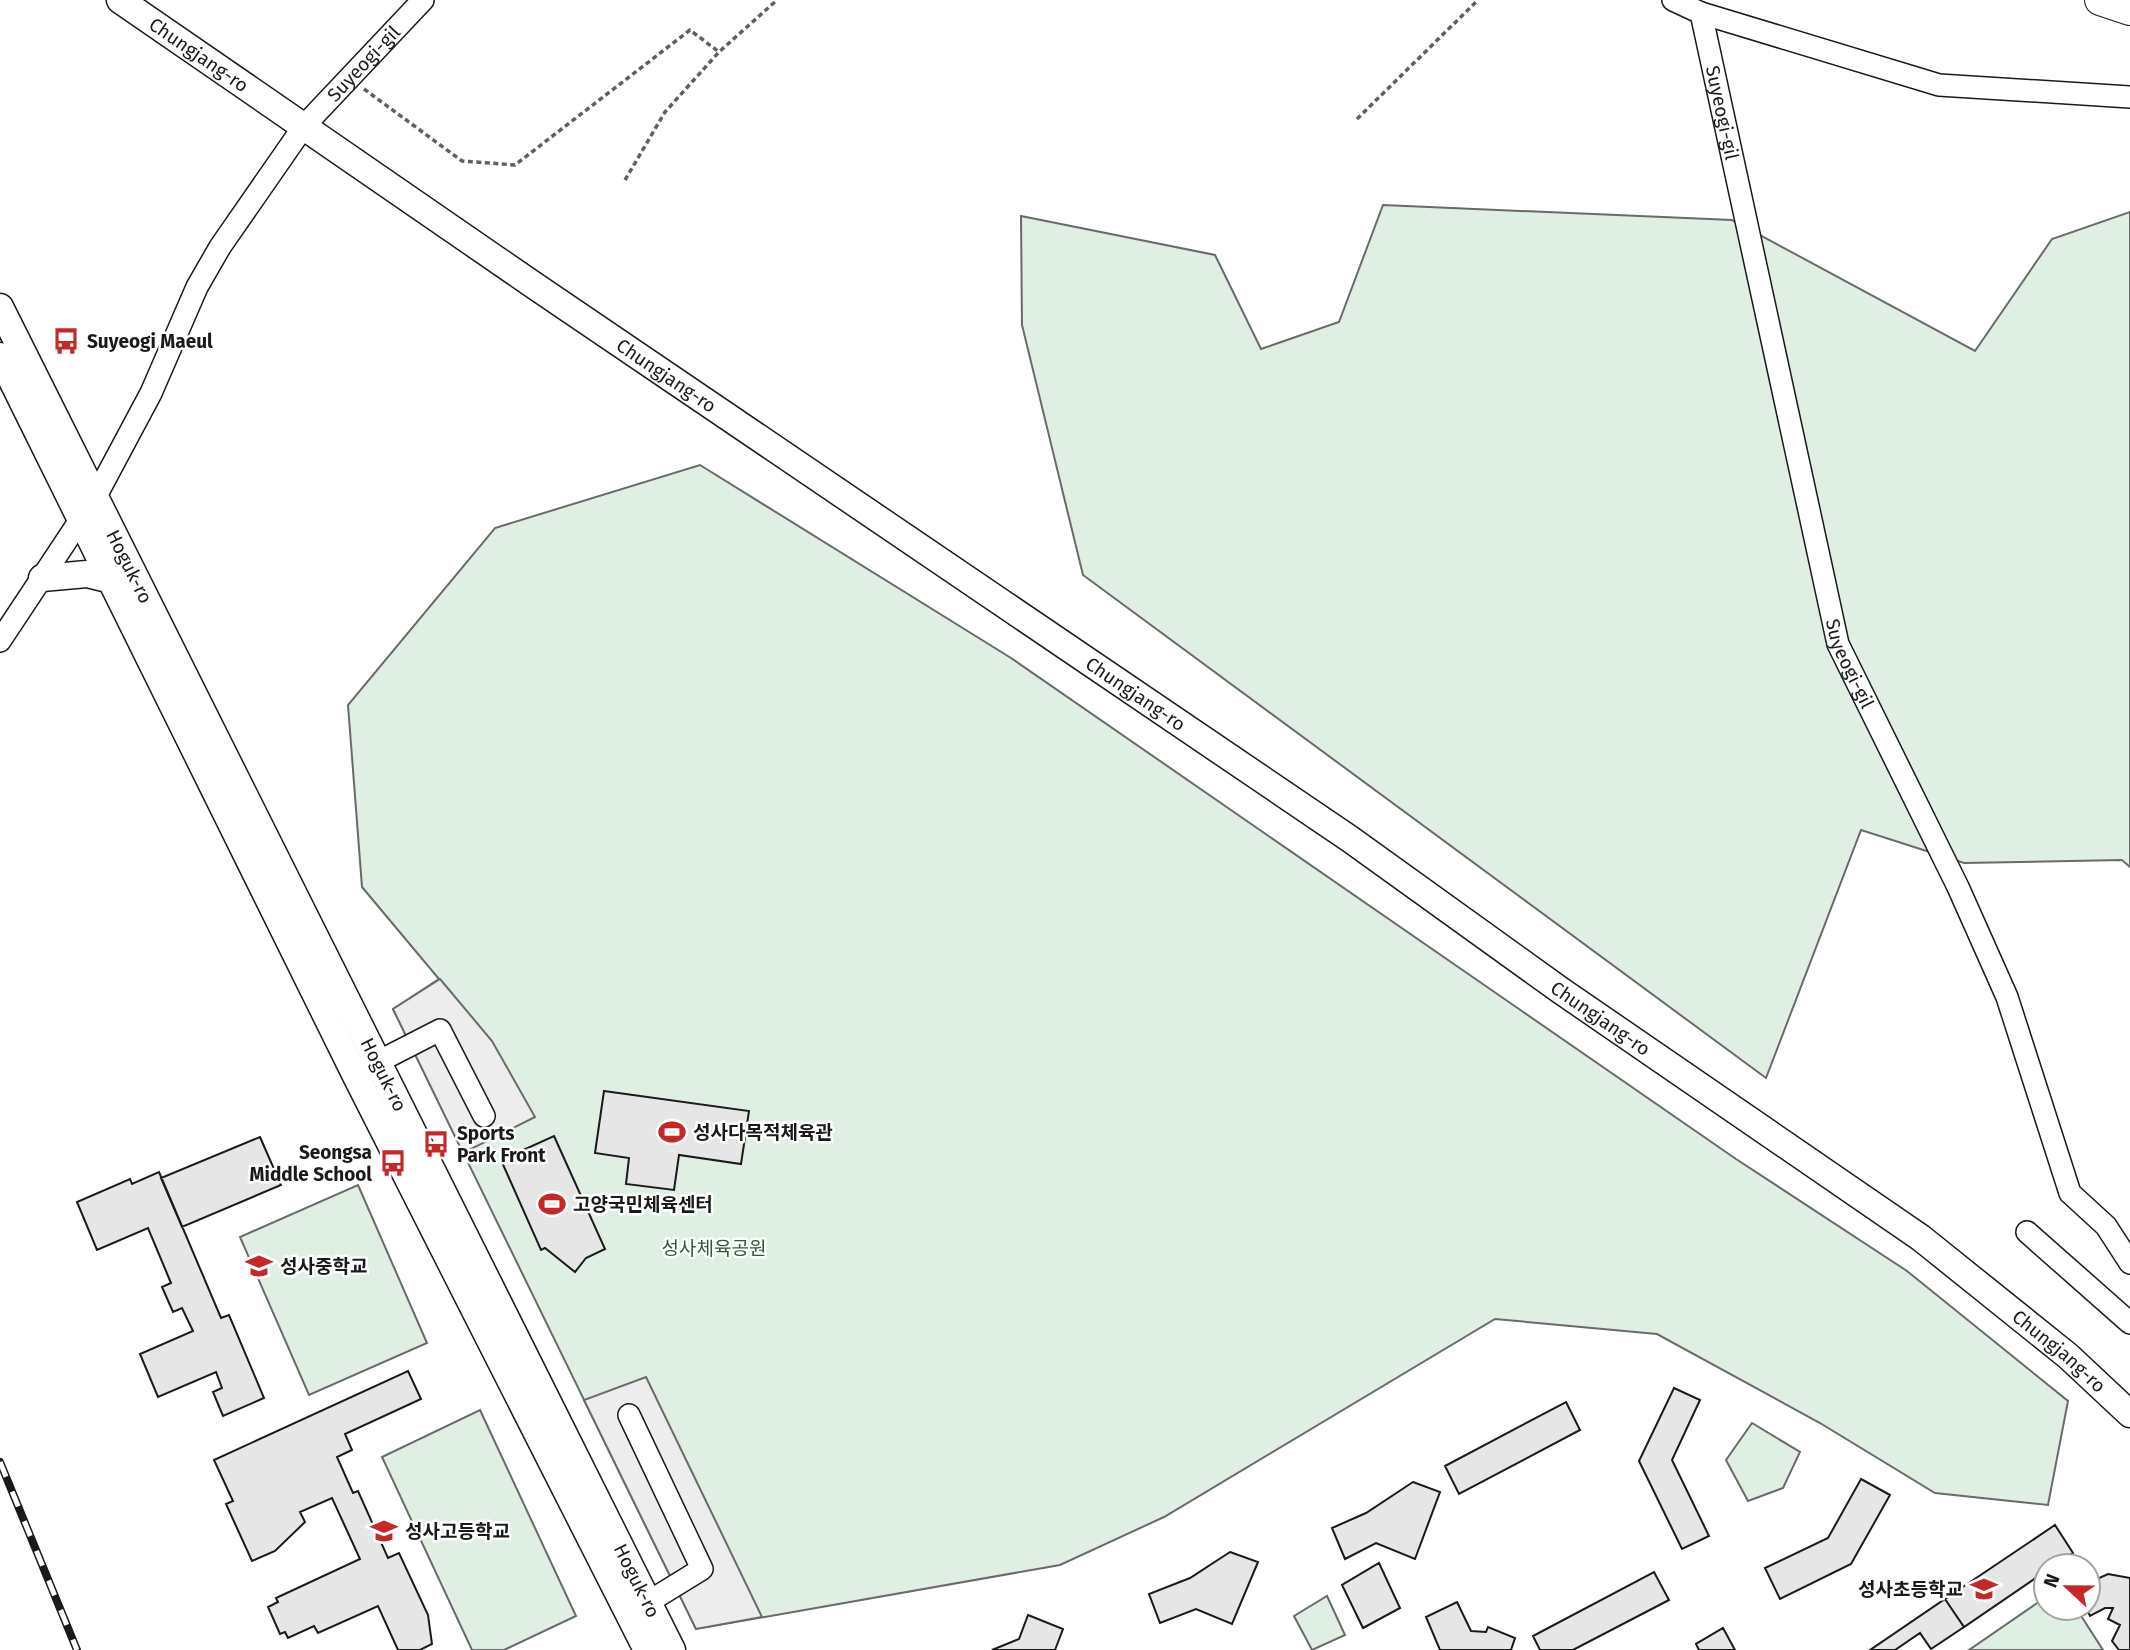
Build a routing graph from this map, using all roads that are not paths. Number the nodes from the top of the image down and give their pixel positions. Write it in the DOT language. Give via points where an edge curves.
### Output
graph roads {
  1 [pos="120,0"];
  2 [pos="424,0"];
  3 [pos="1673,0"];
  4 [pos="2099,0"];
  5 [pos="2130,10"];
  6 [pos="1700,13"];
  7 [pos="2130,97"];
  8 [pos="304,126"];
  9 [pos="0,307"];
  10 [pos="0,356"];
  11 [pos="96,496"];
  12 [pos="81,519"];
  13 [pos="42,578"];
  14 [pos="111,580"];
  15 [pos="0,641"];
  16 [pos="366,1068"];
  17 [pos="484,1116"];
  18 [pos="2026,1232"];
  19 [pos="2130,1263"];
  20 [pos="2130,1323"];
  21 [pos="2130,1414"];
  22 [pos="629,1415"];
  23 [pos="639,1608"];
  24 [pos="646,1650"];
  25 [pos="672,1650"];
  1 -- 8 [label="main road, Chungjang-ro"];
  2 -- 8 [label="street, Suyeogi-gil"];
  3 -- 6 [label="street"];
  4 -- 5 [label="highway"];
  6 -- 7 [label="street" via="1940,85"];
  6 -- 19 [label="street, Suyeogi-gil" via="1839,644 2007,997 2070,1193 2106,1226"];
  8 -- 11 [label="street, Hoguk-ro" via="197,287 151,393"];
  8 -- 21 [label="main road, Chungjang-ro" via="1350,839 1560,990 1922,1238 2068,1356"];
  9 -- 11 [label="main road, Hoguk-ro"];
  10 -- 12 [label="main road, Hoguk-ro"];
  11 -- 12 [label="street, Hoguk-ro"];
  11 -- 16 [label="main road, Hoguk-ro"];
  12 -- 13 [label="street, Hoguk-ro"];
  12 -- 14 [label="main road, Hoguk-ro"];
  13 -- 14 [label="main road" via="87,574"];
  13 -- 15 [label="street, Hoguk-ro"];
  14 -- 16 [label="main road, Hoguk-ro"];
  16 -- 17 [label="street" via="440,1030"];
  16 -- 23 [label="main road, Hoguk-ro"];
  18 -- 20 [label="street"];
  22 -- 23 [label="street" via="702,1569"];
  23 -- 24 [label="main road, Hoguk-ro"];
  23 -- 25 [label="main road, Hoguk-ro"];
}
